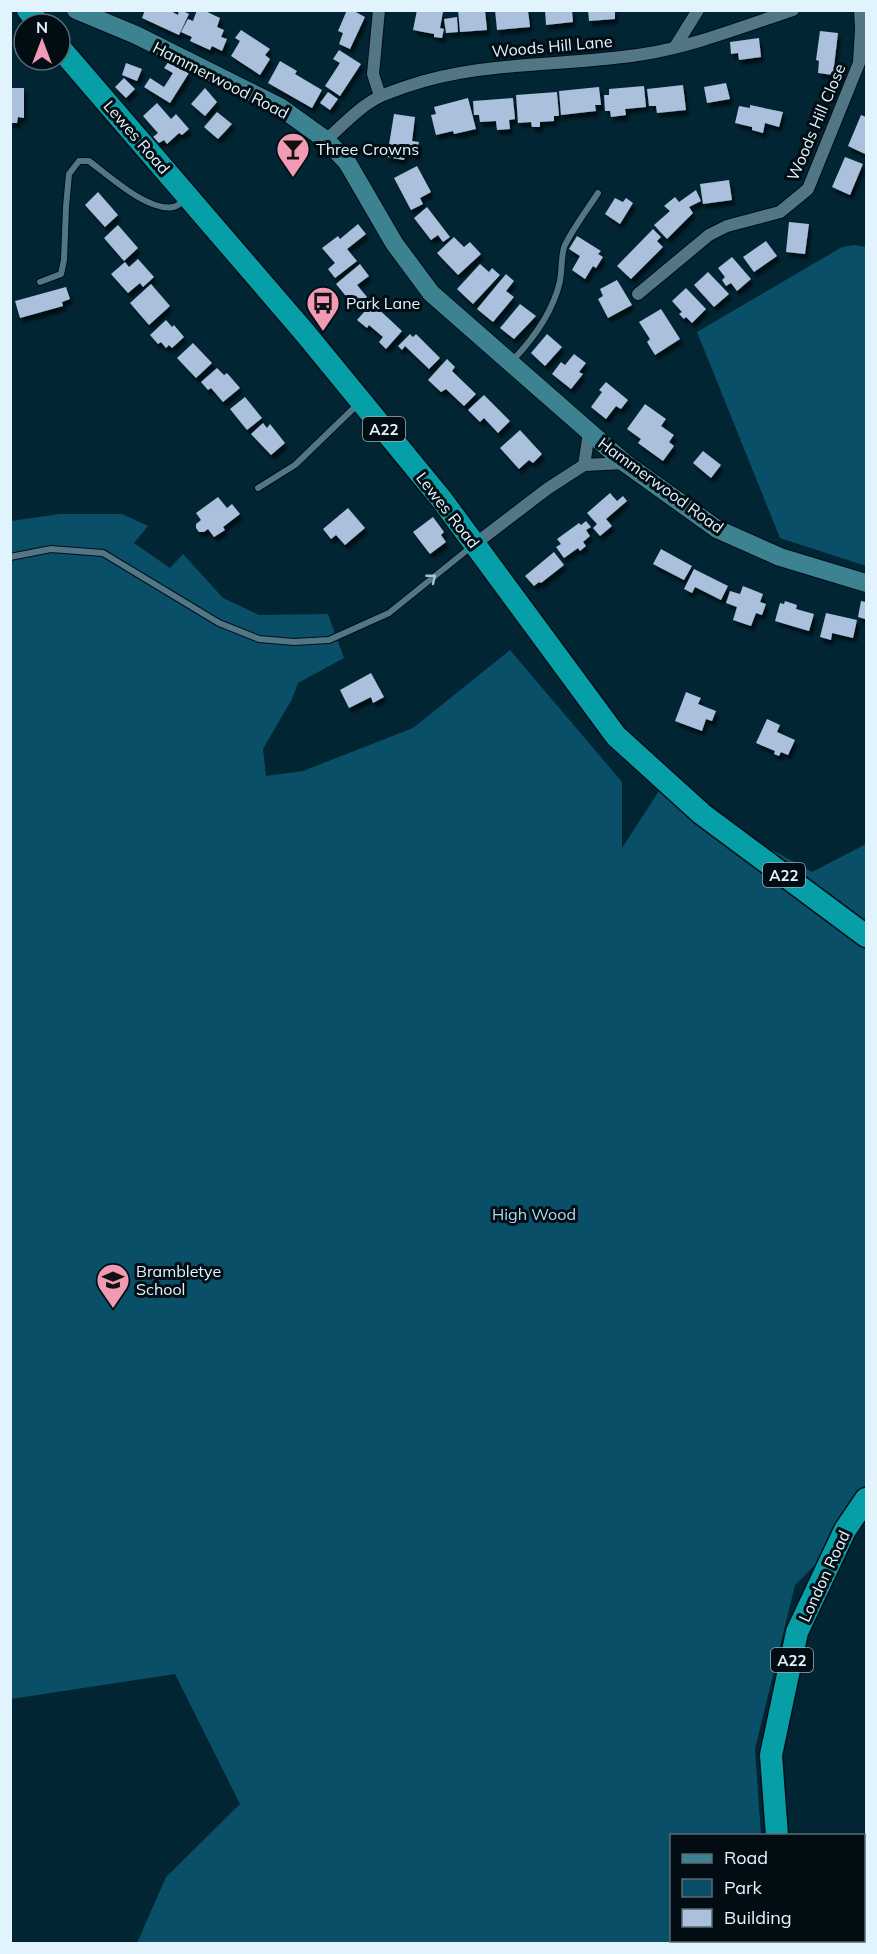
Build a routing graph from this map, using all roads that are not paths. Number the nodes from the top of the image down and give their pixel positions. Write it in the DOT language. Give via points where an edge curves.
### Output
graph roads {
  1 [pos="76,10"];
  2 [pos="379,10"];
  3 [pos="698,10"];
  4 [pos="793,10"];
  5 [pos="860,10"];
  6 [pos="675,47"];
  7 [pos="72,62"];
  8 [pos="380,96"];
  9 [pos="326,140"];
  10 [pos="598,193"];
  11 [pos="189,198"];
  12 [pos="40,282"];
  13 [pos="638,294"];
  14 [pos="510,363"];
  15 [pos="361,401"];
  16 [pos="589,433"];
  17 [pos="625,463"];
  18 [pos="584,465"];
  19 [pos="258,488"];
  20 [pos="475,544"];
  21 [pos="10,557"];
  22 [pos="867,583"];
  23 [pos="867,936"];
  24 [pos="867,1499"];
  25 [pos="777,1834"];
  1 -- 9 [label="street, Hammerwood Road" via="280,107"];
  2 -- 8 [label="street" via="372,74"];
  3 -- 6 [label="street"];
  4 -- 6 [label="street, Woods Hill Lane"];
  5 -- 13 [label="street, Woods Hill Close" via="859,63 808,189 780,212 709,235"];
  6 -- 8 [label="street, Woods Hill Lane" via="596,61 484,68"];
  7 -- 11 [label="highway, Lewes Road / A22"];
  8 -- 9 [label="street, Woods Hill Lane"];
  9 -- 14 [label="street, Hammerwood Road" via="347,162 394,243 431,294"];
  10 -- 14 [label="lane" via="564,247 559,286 542,326"];
  11 -- 12 [label="lane" via="173,207 149,204 89,161 79,161 69,174 61,274"];
  11 -- 15 [label="highway, Lewes Road / A22"];
  14 -- 16 [label="street, Hammerwood Road"];
  15 -- 19 [label="lane" via="295,465"];
  15 -- 20 [label="highway, Lewes Road / A22"];
  16 -- 17 [label="street, Hammerwood Road"];
  16 -- 18 [label="street"];
  17 -- 18 [label="street"];
  17 -- 22 [label="street, Hammerwood Road" via="717,529 780,557"];
  18 -- 20 [label="street"];
  21 -- 20 [label="lane, one-way" via="51,549 103,553 219,623 259,639 294,642 328,640 389,613"];
  20 -- 23 [label="highway, Lewes Road / A22" via="616,736 702,814"];
  24 -- 25 [label="highway, London Road / A22" via="845,1530 798,1632 771,1755"];
}
